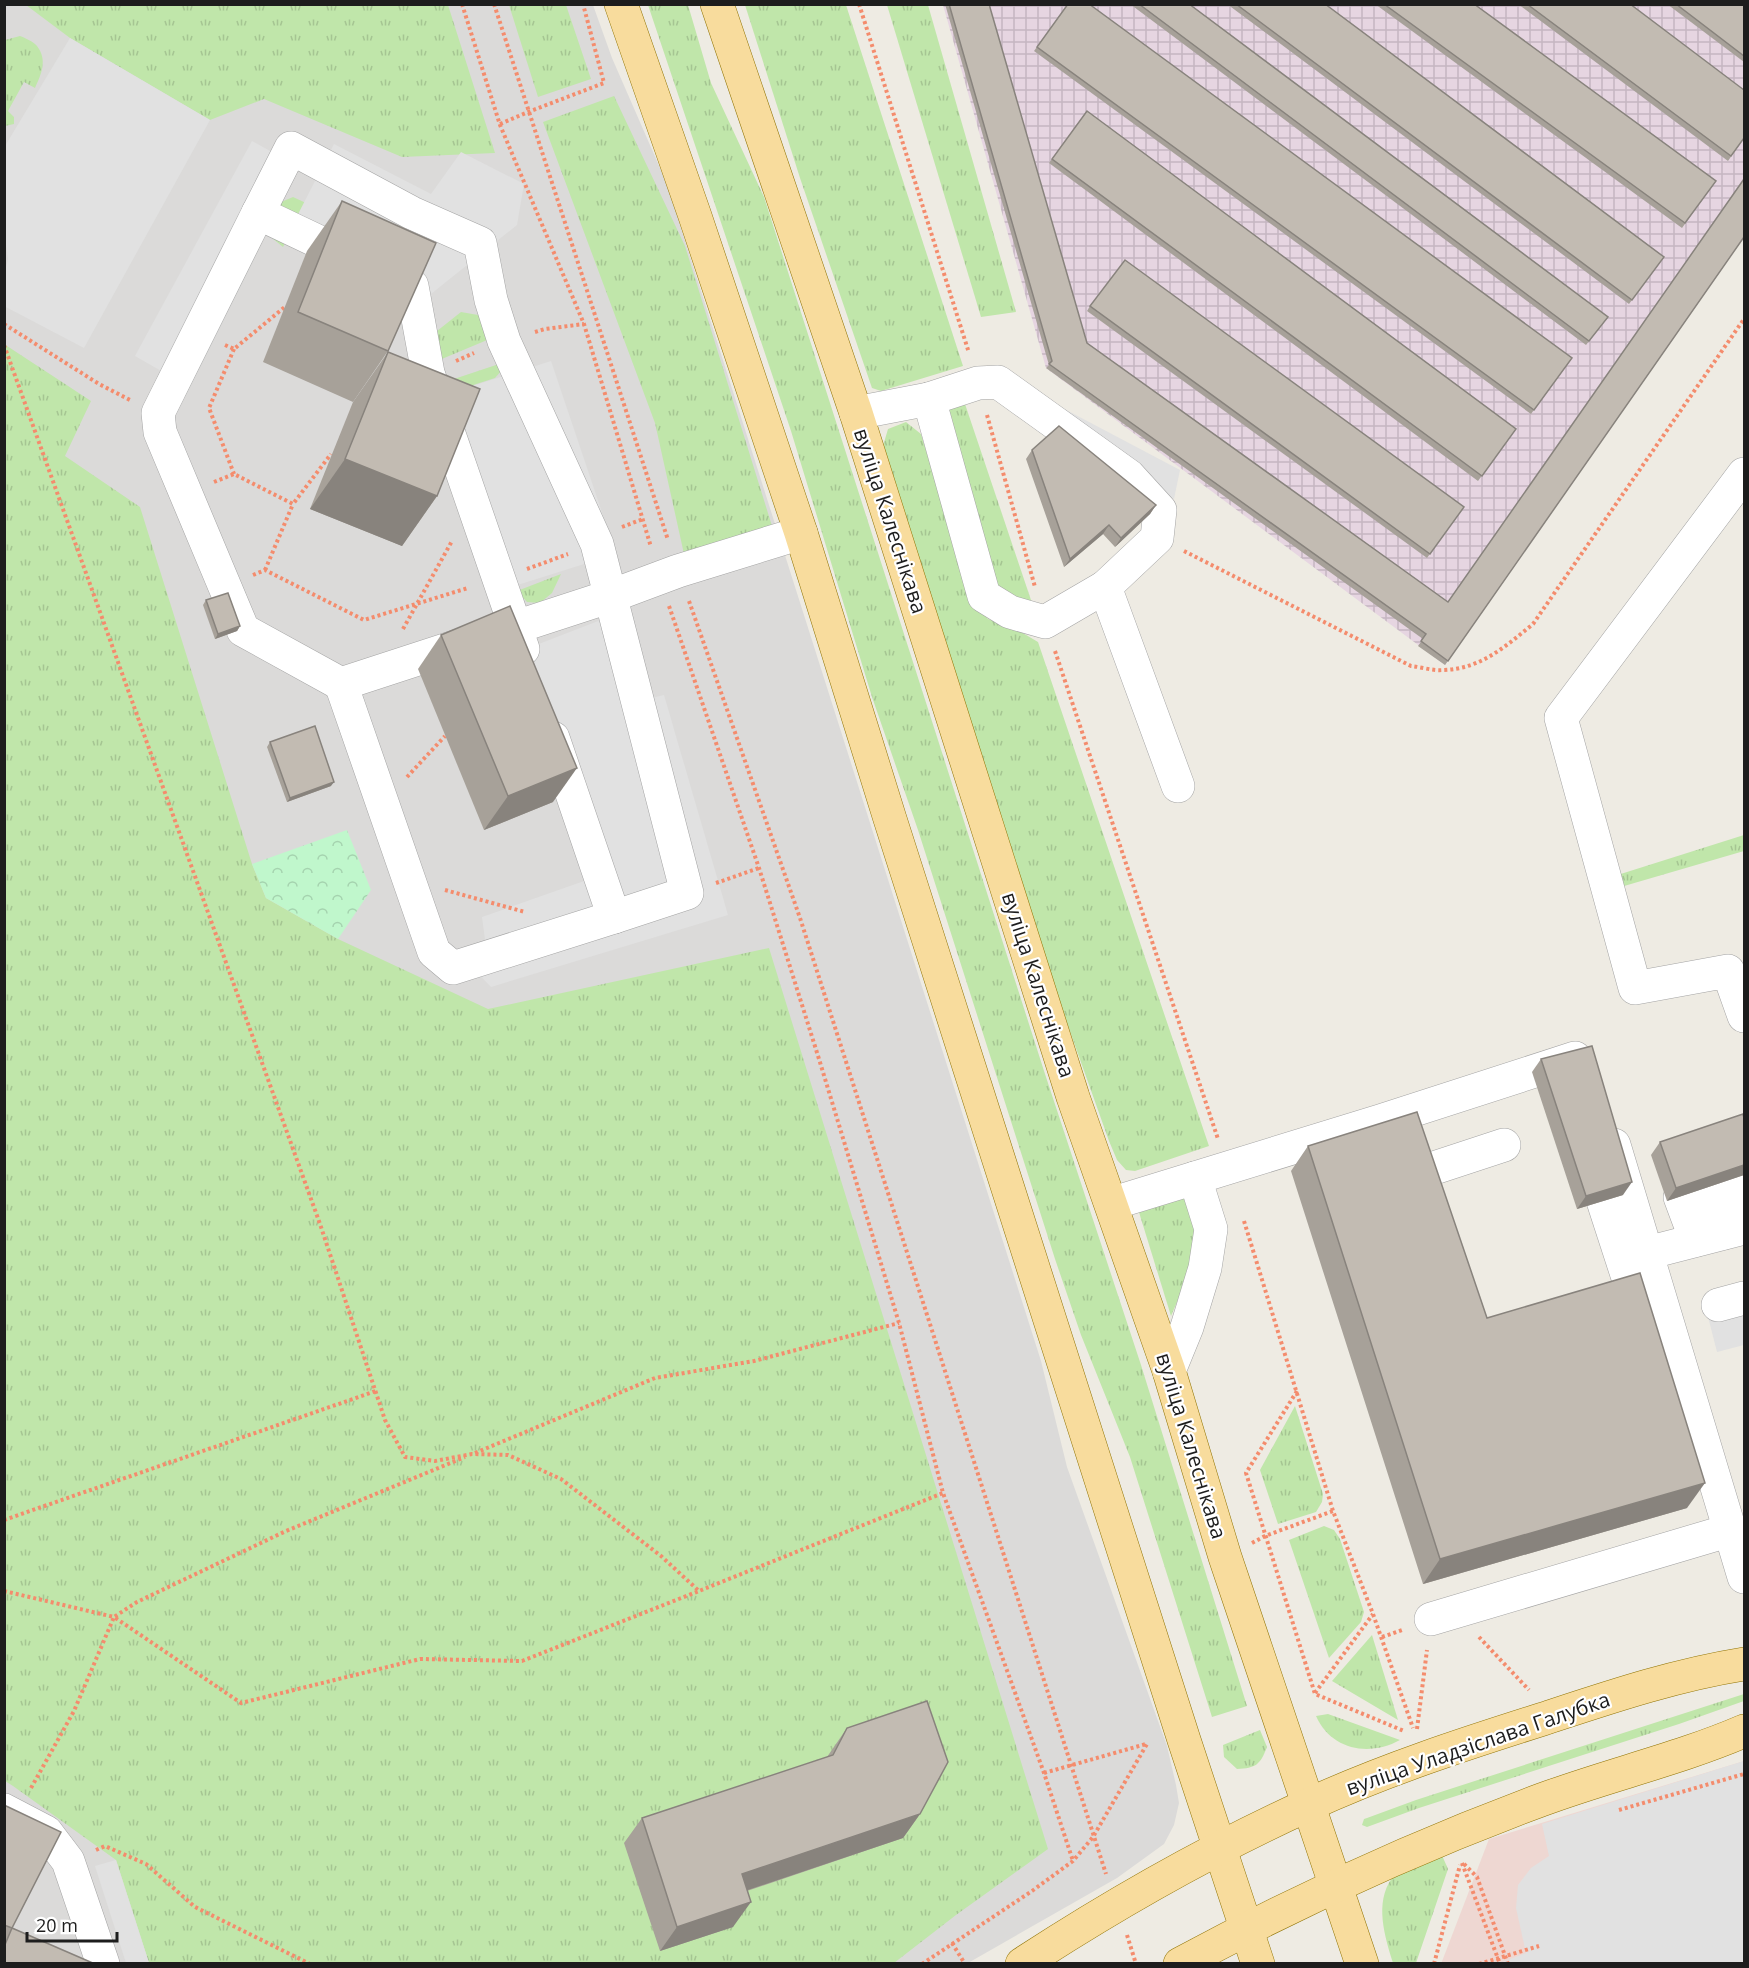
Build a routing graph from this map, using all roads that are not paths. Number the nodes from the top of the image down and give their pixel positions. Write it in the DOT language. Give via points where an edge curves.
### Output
graph roads {
  1 [pos="621,4"];
  2 [pos="717,4"];
  3 [pos="258,213"];
  4 [pos="929,399"];
  5 [pos="856,413"];
  6 [pos="1744,474"];
  7 [pos="801,533"];
  8 [pos="1105,587"];
  9 [pos="611,596"];
  10 [pos="515,626"];
  11 [pos="534,682"];
  12 [pos="341,684"];
  13 [pos="546,716"];
  14 [pos="1178,786"];
  15 [pos="615,917"];
  16 [pos="1744,1016"];
  17 [pos="1594,1076"];
  18 [pos="1607,1120"];
  19 [pos="1392,1124"];
  20 [pos="1504,1145"];
  21 [pos="1428,1170"];
  22 [pos="1194,1178"];
  23 [pos="1109,1198"];
  24 [pos="1603,1201"];
  25 [pos="1438,1202"];
  26 [pos="1727,1230"];
  27 [pos="1644,1274"];
  28 [pos="1598,1297"];
  29 [pos="1169,1371"];
  30 [pos="1731,1530"];
  31 [pos="1744,1577"];
  32 [pos="1443,1616"];
  33 [pos="1744,1664"];
  34 [pos="1744,1731"];
  35 [pos="1309,1804"];
  36 [pos="10,1812"];
  37 [pos="1220,1848"];
  38 [pos="1337,1885"];
  39 [pos="1245,1929"];
  40 [pos="103,1964"];
  41 [pos="1022,1964"];
  42 [pos="1180,1964"];
  43 [pos="1258,1964"];
  44 [pos="1362,1964"];
  1 -- 7 [label="main road"];
  2 -- 5 [label="main road, вуліца Калеснікава"];
  3 -- 9 [label="lane" via="291,148 412,213 480,243 504,341 597,544"];
  3 -- 10 [label="lane" via="412,286 428,373"];
  3 -- 12 [label="lane" via="158,413 160,432 243,630"];
  4 -- 5 [label="lane"];
  4 -- 8 [label="lane" via="984,596 1010,612 1045,622"];
  4 -- 8 [label="lane" via="978,383 998,382 1129,476 1160,510 1157,538"];
  5 -- 23 [label="main road, вуліца Калеснікава" via="1073,1097"];
  6 -- 16 [label="lane" via="1561,718 1635,988 1728,971"];
  7 -- 9 [label="lane"];
  7 -- 37 [label="main road"];
  8 -- 14 [label="lane"];
  9 -- 10 [label="lane"];
  9 -- 15 [label="lane" via="687,893"];
  10 -- 11 [label="lane"];
  10 -- 12 [label="lane"];
  12 -- 15 [label="lane" via="434,952 453,968"];
  13 -- 15 [label="lane"];
  17 -- 19 [label="lane" via="1587,1054"];
  18 -- 27 [label="lane"];
  19 -- 21 [label="lane"];
  19 -- 22 [label="lane"];
  20 -- 21 [label="lane"];
  21 -- 25 [label="lane"];
  22 -- 23 [label="lane" via="1120,1201"];
  22 -- 29 [label="lane" via="1211,1229 1205,1268 1188,1327"];
  23 -- 29 [label="main road, вуліца Калеснікава"];
  24 -- 27 [label="lane"];
  26 -- 26 [label="lane" via="1707,1188"];
  26 -- 27 [label="lane"];
  27 -- 28 [label="lane"];
  27 -- 30 [label="lane"];
  29 -- 35 [label="main road, вуліца Калеснікава" via="1225,1557"];
  30 -- 31 [label="lane"];
  30 -- 32 [label="lane"];
  33 -- 35 [label="main road, вуліца Уладзіслава Галубка" via="1643,1686 1424,1758"];
  34 -- 38 [label="main road" via="1543,1799"];
  35 -- 37 [label="main road, вуліца Уладзіслава Галубка"];
  35 -- 38 [label="main road, вуліца Калеснікава"];
  36 -- 40 [label="lane" via="46,1832 68,1861"];
  37 -- 39 [label="main road"];
  37 -- 41 [label="main road, вуліца Уладзіслава Галубка" via="1117,1904"];
  38 -- 39 [label="main road"];
  38 -- 44 [label="main road, вуліца Калеснікава"];
  39 -- 42 [label="main road"];
  39 -- 43 [label="main road"];
}
